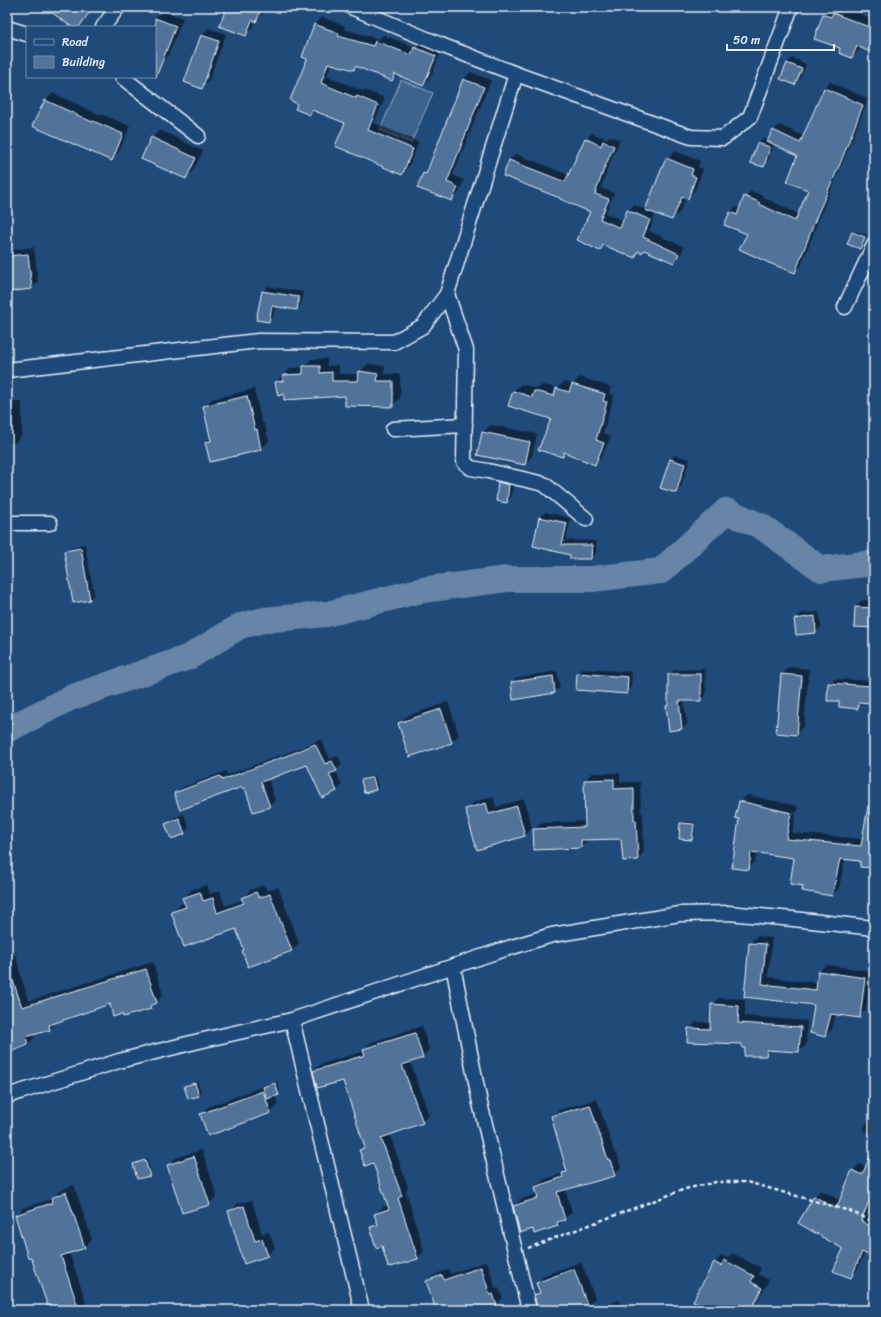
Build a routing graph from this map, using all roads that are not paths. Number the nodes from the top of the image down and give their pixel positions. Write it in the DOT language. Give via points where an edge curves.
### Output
graph roads {
  1 [pos="118,7"];
  2 [pos="351,7"];
  3 [pos="791,7"];
  4 [pos="104,26"];
  5 [pos="7,28"];
  6 [pos="26,34"];
  7 [pos="516,74"];
  8 [pos="123,78"];
  9 [pos="198,136"];
  10 [pos="874,245"];
  11 [pos="447,294"];
  12 [pos="845,307"];
  13 [pos="7,370"];
  14 [pos="465,426"];
  15 [pos="393,429"];
  16 [pos="586,519"];
  17 [pos="7,523"];
  18 [pos="50,523"];
  19 [pos="874,928"];
  20 [pos="453,966"];
  21 [pos="292,1020"];
  22 [pos="7,1096"];
  23 [pos="362,1310"];
  24 [pos="529,1310"];
  1 -- 4 [label="street"];
  2 -- 7 [label="street"];
  3 -- 7 [label="street" via="750,117 723,138 691,137"];
  5 -- 6 [label="street"];
  7 -- 11 [label="street"];
  8 -- 9 [label="street"];
  10 -- 12 [label="street"];
  11 -- 13 [label="street" via="423,326 394,342 258,341"];
  11 -- 14 [label="street" via="466,350"];
  14 -- 15 [label="street"];
  14 -- 16 [label="street" via="464,462 471,468 544,484"];
  17 -- 18 [label="street"];
  19 -- 20 [label="street" via="728,913 680,914 552,935"];
  20 -- 21 [label="street"];
  20 -- 24 [label="street" via="480,1103"];
  21 -- 22 [label="street" via="119,1061"];
  21 -- 23 [label="street"];
}
